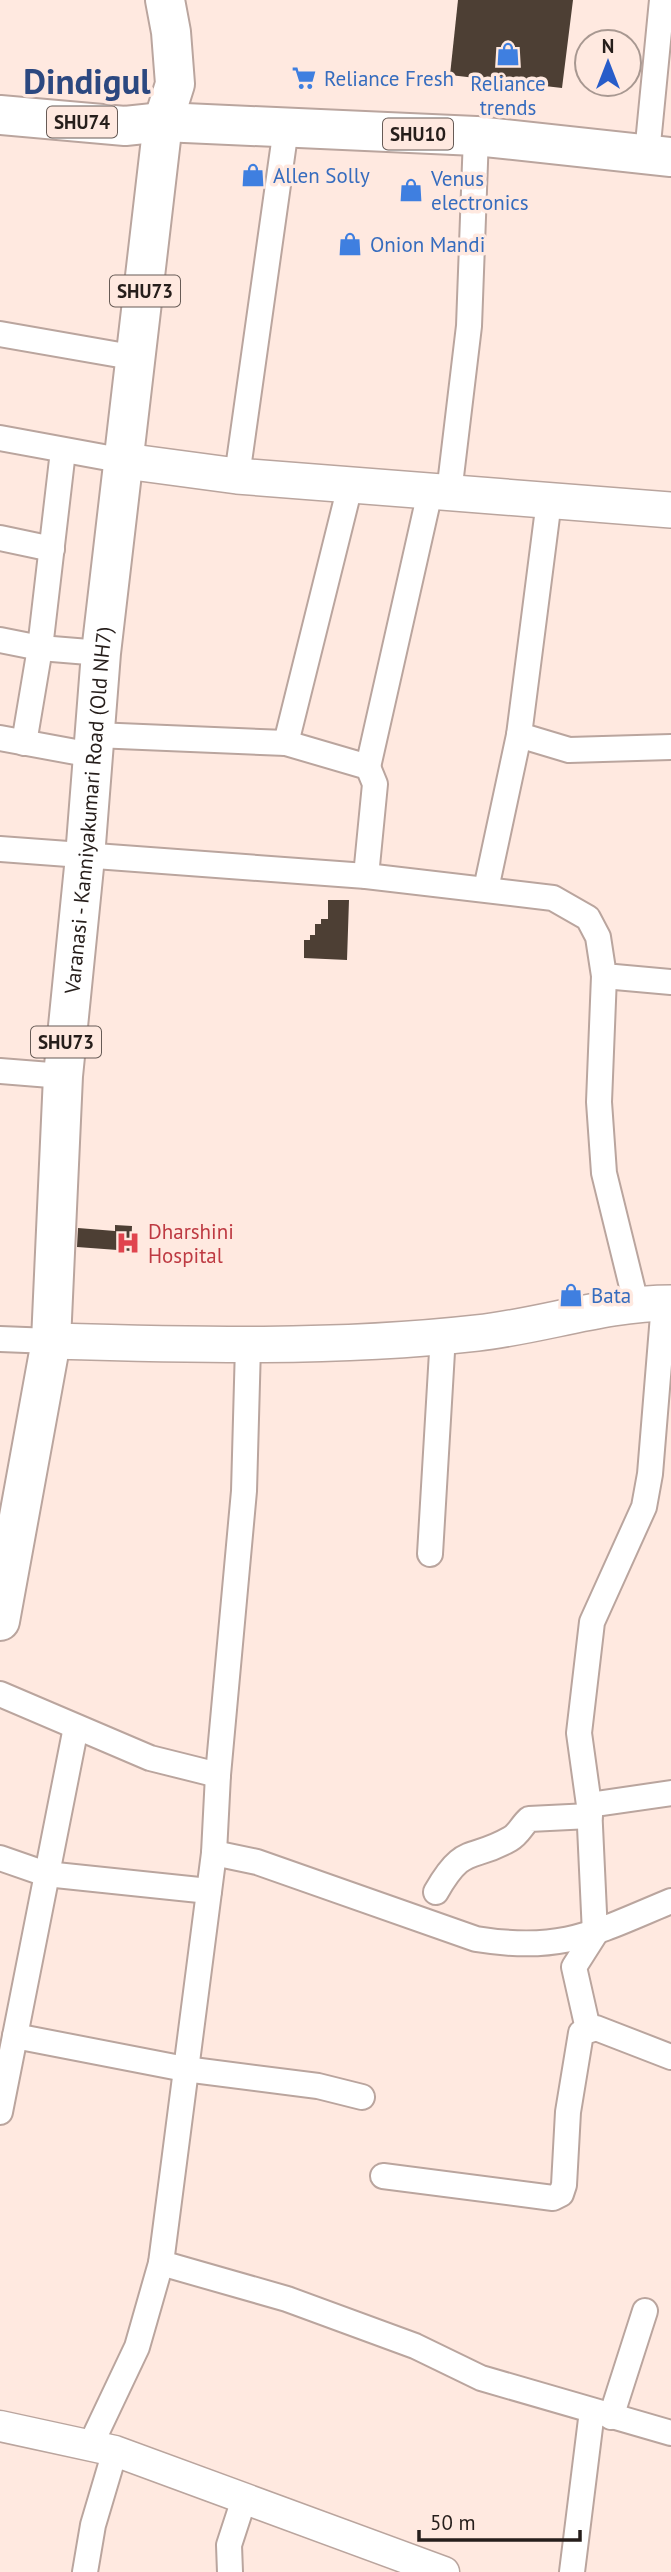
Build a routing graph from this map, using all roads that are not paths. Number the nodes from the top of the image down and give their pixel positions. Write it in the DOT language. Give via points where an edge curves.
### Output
graph roads {
  1 [pos="146,0"];
  2 [pos="165,0"];
  3 [pos="662,0"];
  4 [pos="0,98"];
  5 [pos="0,115"];
  6 [pos="163,122"];
  7 [pos="286,128"];
  8 [pos="476,136"];
  9 [pos="659,156"];
  10 [pos="0,334"];
  11 [pos="137,358"];
  12 [pos="0,438"];
  13 [pos="63,451"];
  14 [pos="125,461"];
  15 [pos="237,476"];
  16 [pos="350,486"];
  17 [pos="440,492"];
  18 [pos="549,500"];
  19 [pos="671,510"];
  20 [pos="0,538"];
  21 [pos="52,549"];
  22 [pos="0,640"];
  23 [pos="40,648"];
  24 [pos="101,653"];
  25 [pos="519,735"];
  26 [pos="12,740"];
  27 [pos="286,743"];
  28 [pos="93,745"];
  29 [pos="671,747"];
  30 [pos="368,767"];
  31 [pos="0,849"];
  32 [pos="85,857"];
  33 [pos="366,876"];
  34 [pos="486,889"];
  35 [pos="604,976"];
  36 [pos="671,982"];
  37 [pos="0,1071"];
  38 [pos="62,1076"];
  39 [pos="657,1303"];
  40 [pos="443,1335"];
  41 [pos="0,1339"];
  42 [pos="51,1341"];
  43 [pos="248,1346"];
  44 [pos="430,1554"];
  45 [pos="0,1621"];
  46 [pos="0,1694"];
  47 [pos="76,1727"];
  48 [pos="218,1775"];
  49 [pos="671,1793"];
  50 [pos="589,1810"];
  51 [pos="214,1853"];
  52 [pos="0,1858"];
  53 [pos="46,1874"];
  54 [pos="209,1891"];
  55 [pos="436,1892"];
  56 [pos="671,1902"];
  57 [pos="595,1934"];
  58 [pos="588,2029"];
  59 [pos="15,2036"];
  60 [pos="670,2053"];
  61 [pos="185,2069"];
  62 [pos="362,2097"];
  63 [pos="0,2112"];
  64 [pos="383,2176"];
  65 [pos="161,2263"];
  66 [pos="645,2311"];
  67 [pos="601,2414"];
  68 [pos="0,2426"];
  69 [pos="671,2433"];
  70 [pos="103,2448"];
  71 [pos="244,2499"];
  72 [pos="85,2572"];
  73 [pos="230,2572"];
  74 [pos="444,2572"];
  75 [pos="572,2572"];
  1 -- 6 [label="main road, Varanasi - Kanniyakumari Road (Old NH7) / SHU73"];
  2 -- 6 [label="main road, Varanasi - Kanniyakumari Road (Old NH7) / SHU73" via="175,84"];
  3 -- 9 [label="street"];
  4 -- 6 [label="main road, SHU74" via="121,108"];
  5 -- 6 [label="main road, SHU74" via="125,126"];
  6 -- 7 [label="main road, SHU10"];
  6 -- 11 [label="main road, Varanasi - Kanniyakumari Road (Old NH7) / SHU73"];
  7 -- 8 [label="main road, SHU10"];
  7 -- 15 [label="street"];
  8 -- 9 [label="main road, SHU10"];
  8 -- 17 [label="street" via="469,326"];
  10 -- 11 [label="street"];
  11 -- 14 [label="main road, Varanasi - Kanniyakumari Road (Old NH7) / SHU73"];
  12 -- 13 [label="street"];
  13 -- 14 [label="street"];
  13 -- 21 [label="street"];
  14 -- 15 [label="main road"];
  14 -- 24 [label="main road, Varanasi - Kanniyakumari Road (Old NH7) / SHU73"];
  15 -- 16 [label="main road"];
  16 -- 17 [label="main road"];
  16 -- 27 [label="street"];
  17 -- 18 [label="main road"];
  17 -- 30 [label="street"];
  18 -- 19 [label="main road"];
  18 -- 25 [label="street"];
  20 -- 21 [label="street"];
  21 -- 23 [label="street"];
  22 -- 23 [label="street"];
  23 -- 24 [label="street"];
  23 -- 26 [label="street"];
  24 -- 28 [label="main road, Varanasi - Kanniyakumari Road (Old NH7) / SHU73"];
  25 -- 29 [label="street" via="569,750"];
  25 -- 34 [label="street"];
  26 -- 28 [label="street"];
  27 -- 28 [label="street"];
  27 -- 30 [label="street"];
  28 -- 32 [label="main road, Varanasi - Kanniyakumari Road (Old NH7) / SHU73"];
  30 -- 33 [label="street" via="375,784"];
  31 -- 32 [label="street"];
  32 -- 33 [label="street"];
  32 -- 38 [label="main road, Varanasi - Kanniyakumari Road (Old NH7) / SHU73"];
  33 -- 34 [label="street"];
  34 -- 35 [label="street" via="553,898 588,918 598,937"];
  35 -- 36 [label="street"];
  35 -- 39 [label="street" via="599,1102 604,1173"];
  37 -- 38 [label="street"];
  38 -- 42 [label="main road, Varanasi - Kanniyakumari Road (Old NH7) / SHU73"];
  39 -- 40 [label="main road"];
  39 -- 50 [label="street" via="650,1474 643,1507 592,1622 579,1733"];
  40 -- 43 [label="main road"];
  40 -- 44 [label="street"];
  41 -- 42 [label="street"];
  42 -- 43 [label="main road"];
  42 -- 45 [label="main road, Varanasi - Kanniyakumari Road (Old NH7) / SHU73"];
  43 -- 48 [label="street" via="244,1491"];
  46 -- 47 [label="street"];
  47 -- 48 [label="street" via="150,1758"];
  47 -- 53 [label="street"];
  48 -- 51 [label="street"];
  49 -- 50 [label="street"];
  50 -- 55 [label="street" via="529,1819 513,1838 467,1854 449,1868"];
  50 -- 57 [label="street"];
  51 -- 54 [label="street"];
  51 -- 57 [label="street" via="257,1862 476,1939 550,1945"];
  52 -- 53 [label="street"];
  53 -- 54 [label="street"];
  53 -- 59 [label="street"];
  54 -- 61 [label="street"];
  56 -- 57 [label="street"];
  57 -- 58 [label="street" via="574,1968"];
  58 -- 60 [label="street"];
  58 -- 64 [label="street" via="578,2040 561,2194 542,2198"];
  59 -- 61 [label="street"];
  59 -- 63 [label="street"];
  61 -- 62 [label="street" via="318,2086"];
  61 -- 65 [label="street"];
  65 -- 67 [label="street" via="288,2299 415,2346 481,2378"];
  65 -- 70 [label="street"];
  66 -- 67 [label="street"];
  67 -- 69 [label="street"];
  67 -- 75 [label="street"];
  68 -- 70 [label="street"];
  70 -- 71 [label="street"];
  70 -- 72 [label="street"];
  71 -- 73 [label="street" via="229,2545"];
  71 -- 74 [label="street"];
}
